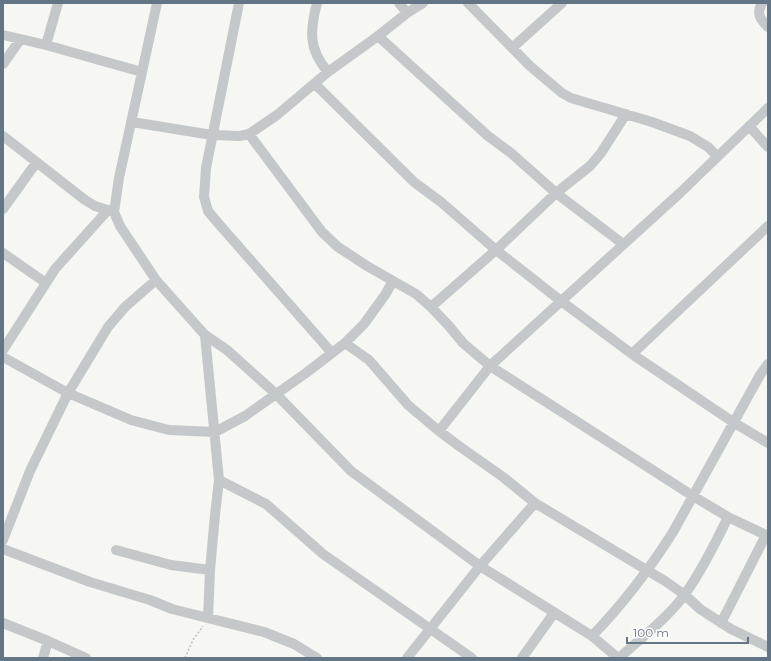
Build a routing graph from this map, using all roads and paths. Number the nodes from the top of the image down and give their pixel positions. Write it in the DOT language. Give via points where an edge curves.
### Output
graph roads {
  1 [pos="58,3"];
  2 [pos="157,3"];
  3 [pos="239,3"];
  4 [pos="317,3"];
  5 [pos="399,3"];
  6 [pos="423,3"];
  7 [pos="468,3"];
  8 [pos="562,3"];
  9 [pos="762,3"];
  10 [pos="406,13"];
  11 [pos="768,27"];
  12 [pos="3,35"];
  13 [pos="378,36"];
  14 [pos="20,40"];
  15 [pos="46,46"];
  16 [pos="512,48"];
  17 [pos="3,64"];
  18 [pos="142,72"];
  19 [pos="328,72"];
  20 [pos="315,84"];
  21 [pos="768,108"];
  22 [pos="626,114"];
  23 [pos="132,122"];
  24 [pos="749,126"];
  25 [pos="249,134"];
  26 [pos="212,135"];
  27 [pos="3,136"];
  28 [pos="768,147"];
  29 [pos="717,156"];
  30 [pos="36,163"];
  31 [pos="556,193"];
  32 [pos="3,209"];
  33 [pos="111,211"];
  34 [pos="768,226"];
  35 [pos="623,244"];
  36 [pos="496,250"];
  37 [pos="3,253"];
  38 [pos="156,280"];
  39 [pos="393,281"];
  40 [pos="46,282"];
  41 [pos="561,302"];
  42 [pos="432,307"];
  43 [pos="205,334"];
  44 [pos="345,343"];
  45 [pos="3,350"];
  46 [pos="332,353"];
  47 [pos="632,354"];
  48 [pos="3,357"];
  49 [pos="768,364"];
  50 [pos="490,366"];
  51 [pos="68,393"];
  52 [pos="276,394"];
  53 [pos="733,422"];
  54 [pos="438,431"];
  55 [pos="215,432"];
  56 [pos="768,443"];
  57 [pos="219,480"];
  58 [pos="692,496"];
  59 [pos="535,502"];
  60 [pos="728,517"];
  61 [pos="767,535"];
  62 [pos="3,540"];
  63 [pos="3,549"];
  64 [pos="116,550"];
  65 [pos="480,566"];
  66 [pos="210,570"];
  67 [pos="647,570"];
  68 [pos="685,595"];
  69 [pos="554,613"];
  70 [pos="208,618"];
  71 [pos="721,623"];
  72 [pos="3,624"];
  73 [pos="429,629"];
  74 [pos="592,636"];
  75 [pos="48,641"];
  76 [pos="768,647"];
  77 [pos="43,658"];
  78 [pos="86,658"];
  79 [pos="185,658"];
  80 [pos="317,658"];
  81 [pos="407,658"];
  82 [pos="472,658"];
  83 [pos="522,658"];
  84 [pos="619,658"];
  1 -- 15 [label="street"];
  2 -- 18 [label="street"];
  3 -- 26 [label="street"];
  4 -- 19 [label="street" via="313,20 312,46"];
  5 -- 10 [label="street"];
  6 -- 10 [label="street"];
  7 -- 16 [label="street"];
  8 -- 16 [label="street"];
  9 -- 11 [label="street" via="759,15"];
  10 -- 13 [label="street"];
  12 -- 14 [label="street"];
  13 -- 19 [label="street"];
  13 -- 31 [label="street" via="488,136"];
  14 -- 15 [label="street"];
  14 -- 17 [label="street"];
  15 -- 18 [label="street"];
  16 -- 22 [label="street" via="562,93"];
  18 -- 23 [label="street"];
  19 -- 20 [label="street"];
  20 -- 25 [label="street"];
  20 -- 36 [label="street" via="414,182"];
  21 -- 24 [label="street"];
  22 -- 29 [label="street" via="690,136"];
  22 -- 31 [label="street" via="590,166"];
  23 -- 26 [label="street"];
  23 -- 33 [label="street"];
  24 -- 28 [label="street"];
  24 -- 29 [label="street"];
  25 -- 26 [label="street"];
  25 -- 39 [label="street" via="322,232 338,247"];
  26 -- 46 [label="street" via="204,197 208,211"];
  27 -- 30 [label="street"];
  29 -- 35 [label="street"];
  30 -- 32 [label="street"];
  30 -- 33 [label="street" via="85,200"];
  31 -- 35 [label="street"];
  31 -- 36 [label="street"];
  33 -- 38 [label="street"];
  33 -- 40 [label="street" via="65,258"];
  34 -- 47 [label="street"];
  35 -- 41 [label="street"];
  36 -- 41 [label="street"];
  36 -- 42 [label="street"];
  37 -- 40 [label="street"];
  38 -- 43 [label="street"];
  38 -- 51 [label="street" via="125,307 108,327"];
  39 -- 42 [label="street"];
  39 -- 44 [label="street" via="364,324"];
  40 -- 45 [label="street"];
  41 -- 47 [label="street"];
  41 -- 50 [label="street"];
  42 -- 50 [label="street" via="463,342"];
  43 -- 52 [label="street"];
  43 -- 55 [label="street"];
  44 -- 46 [label="street"];
  44 -- 54 [label="street" via="369,360 408,404"];
  46 -- 52 [label="street"];
  47 -- 53 [label="street"];
  48 -- 51 [label="street"];
  49 -- 53 [label="street"];
  50 -- 54 [label="street"];
  50 -- 58 [label="street"];
  51 -- 55 [label="street" via="131,420 169,430"];
  51 -- 62 [label="street" via="30,471"];
  52 -- 55 [label="street" via="245,416"];
  52 -- 65 [label="street" via="351,471"];
  53 -- 56 [label="street"];
  53 -- 58 [label="street"];
  54 -- 59 [label="street"];
  55 -- 57 [label="street"];
  57 -- 66 [label="street"];
  57 -- 73 [label="street" via="266,504 323,554"];
  58 -- 60 [label="street"];
  58 -- 67 [label="street" via="673,532"];
  59 -- 65 [label="street"];
  59 -- 67 [label="street"];
  60 -- 61 [label="street"];
  60 -- 68 [label="street"];
  61 -- 71 [label="street"];
  63 -- 70 [label="street" via="90,582"];
  64 -- 66 [label="street" via="171,565"];
  65 -- 69 [label="street"];
  65 -- 73 [label="street"];
  66 -- 70 [label="street"];
  67 -- 68 [label="street"];
  67 -- 74 [label="street" via="620,607"];
  68 -- 71 [label="street"];
  68 -- 84 [label="street"];
  69 -- 74 [label="street"];
  69 -- 83 [label="street"];
  70 -- 79 [label="path" via="192,640"];
  70 -- 80 [label="street" via="264,632 294,644"];
  71 -- 76 [label="street"];
  72 -- 75 [label="street"];
  73 -- 81 [label="street"];
  73 -- 82 [label="street"];
  74 -- 84 [label="street"];
  75 -- 77 [label="street"];
  75 -- 78 [label="street"];
}
